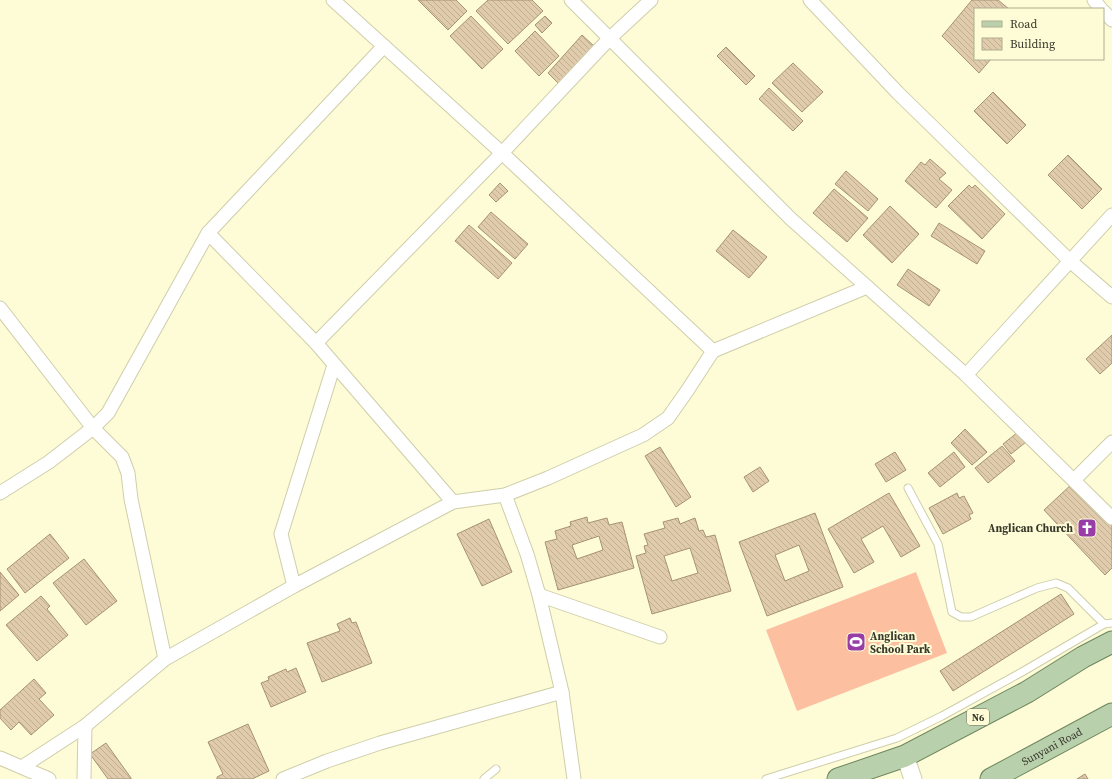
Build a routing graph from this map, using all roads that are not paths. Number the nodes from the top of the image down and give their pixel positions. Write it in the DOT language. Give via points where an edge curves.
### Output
graph roads {
  1 [pos="333,0"];
  2 [pos="571,0"];
  3 [pos="651,0"];
  4 [pos="810,0"];
  5 [pos="1094,0"];
  6 [pos="1100,8"];
  7 [pos="1104,12"];
  8 [pos="1112,20"];
  9 [pos="609,39"];
  10 [pos="384,46"];
  11 [pos="502,153"];
  12 [pos="1112,214"];
  13 [pos="208,233"];
  14 [pos="1070,261"];
  15 [pos="867,287"];
  16 [pos="1112,297"];
  17 [pos="0,308"];
  18 [pos="316,343"];
  19 [pos="713,351"];
  20 [pos="334,365"];
  21 [pos="966,375"];
  22 [pos="93,428"];
  23 [pos="1112,442"];
  24 [pos="1074,480"];
  25 [pos="908,488"];
  26 [pos="0,493"];
  27 [pos="505,495"];
  28 [pos="453,502"];
  29 [pos="1112,518"];
  30 [pos="294,586"];
  31 [pos="539,595"];
  32 [pos="1112,623"];
  33 [pos="1108,633"];
  34 [pos="660,636"];
  35 [pos="165,659"];
  36 [pos="562,692"];
  37 [pos="1112,714"];
  38 [pos="85,726"];
  39 [pos="905,756"];
  40 [pos="0,758"];
  41 [pos="22,767"];
  42 [pos="496,769"];
  43 [pos="994,778"];
  44 [pos="49,779"];
  45 [pos="84,779"];
  46 [pos="283,779"];
  47 [pos="484,779"];
  48 [pos="574,779"];
  49 [pos="766,779"];
  50 [pos="838,779"];
  51 [pos="913,779"];
  1 -- 10 [label="street"];
  2 -- 9 [label="street"];
  3 -- 9 [label="street"];
  4 -- 14 [label="street" via="898,93"];
  5 -- 6 [label="street"];
  7 -- 8 [label="street"];
  9 -- 11 [label="street"];
  9 -- 15 [label="street" via="791,219"];
  10 -- 11 [label="street"];
  10 -- 13 [label="street"];
  11 -- 18 [label="street"];
  11 -- 19 [label="street"];
  12 -- 14 [label="street"];
  13 -- 18 [label="street"];
  13 -- 22 [label="street" via="108,412"];
  14 -- 16 [label="street"];
  14 -- 21 [label="street"];
  15 -- 19 [label="street"];
  15 -- 21 [label="street"];
  17 -- 22 [label="street"];
  18 -- 20 [label="street"];
  19 -- 27 [label="street" via="668,418 643,435"];
  20 -- 28 [label="street"];
  20 -- 30 [label="street" via="281,534"];
  21 -- 24 [label="street"];
  22 -- 26 [label="street" via="49,462"];
  22 -- 35 [label="street" via="122,457 128,473"];
  23 -- 24 [label="street"];
  24 -- 29 [label="street"];
  25 -- 33 [label="lane" via="938,544 952,612 971,617 1037,588 1056,583 1068,588 1092,611"];
  27 -- 28 [label="street"];
  27 -- 31 [label="street"];
  28 -- 30 [label="street"];
  30 -- 35 [label="street"];
  31 -- 34 [label="street"];
  31 -- 36 [label="street"];
  32 -- 33 [label="lane"];
  33 -- 39 [label="main road, N6" via="1083,657 1027,692"];
  33 -- 49 [label="lane" via="1022,672 897,738"];
  35 -- 38 [label="street"];
  36 -- 46 [label="street" via="380,743"];
  36 -- 48 [label="street"];
  37 -- 43 [label="main road, Sunyani Road"];
  38 -- 41 [label="street"];
  38 -- 45 [label="street"];
  39 -- 50 [label="main road, N6"];
  39 -- 51 [label="street"];
  40 -- 41 [label="street"];
  41 -- 44 [label="street"];
  42 -- 47 [label="lane"];
}
